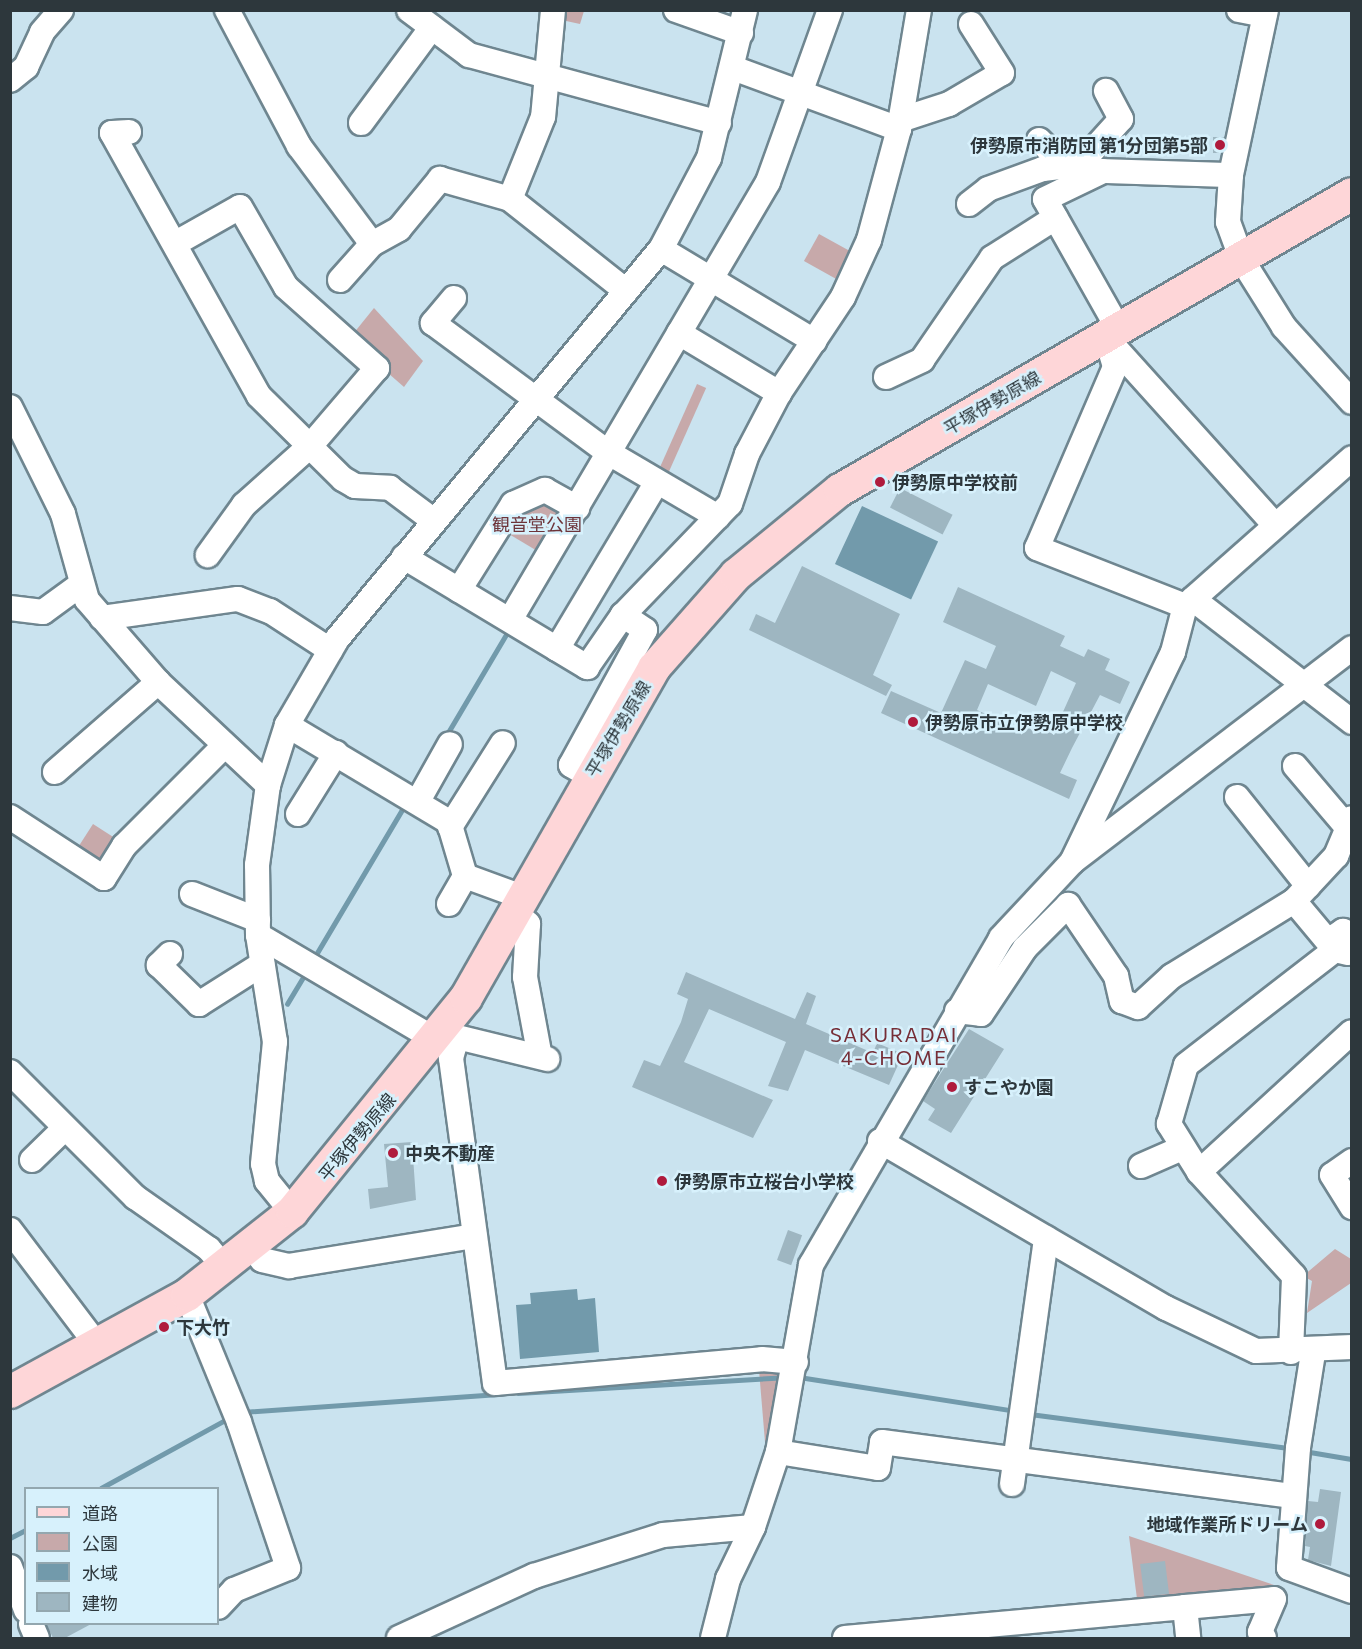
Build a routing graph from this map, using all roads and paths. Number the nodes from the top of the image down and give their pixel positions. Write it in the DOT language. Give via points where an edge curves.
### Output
graph roads {
  1 [pos="61,10"];
  2 [pos="226,10"];
  3 [pos="409,10"];
  4 [pos="553,10"];
  5 [pos="676,10"];
  6 [pos="830,10"];
  7 [pos="919,10"];
  8 [pos="1239,10"];
  9 [pos="1265,13"];
  10 [pos="743,22"];
  11 [pos="971,24"];
  12 [pos="432,27"];
  13 [pos="733,68"];
  14 [pos="543,74"];
  15 [pos="10,80"];
  16 [pos="1107,91"];
  17 [pos="800,93"];
  18 [pos="361,123"];
  19 [pos="719,123"];
  20 [pos="899,124"];
  21 [pos="129,132"];
  22 [pos="1039,140"];
  23 [pos="1064,165"];
  24 [pos="1232,175"];
  25 [pos="1087,178"];
  26 [pos="1351,197"];
  27 [pos="510,199"];
  28 [pos="969,204"];
  29 [pos="1055,218"];
  30 [pos="176,243"];
  31 [pos="372,244"];
  32 [pos="661,249"];
  33 [pos="1242,260"];
  34 [pos="340,280"];
  35 [pos="710,280"];
  36 [pos="626,291"];
  37 [pos="454,298"];
  38 [pos="679,333"];
  39 [pos="1113,334"];
  40 [pos="814,341"];
  41 [pos="886,377"];
  42 [pos="779,393"];
  43 [pos="533,400"];
  44 [pos="1352,402"];
  45 [pos="10,407"];
  46 [pos="311,445"];
  47 [pos="609,453"];
  48 [pos="1352,458"];
  49 [pos="657,482"];
  50 [pos="577,508"];
  51 [pos="718,517"];
  52 [pos="433,520"];
  53 [pos="1275,525"];
  54 [pos="208,555"];
  55 [pos="404,557"];
  56 [pos="80,585"];
  57 [pos="459,590"];
  58 [pos="1189,602"];
  59 [pos="10,608"];
  60 [pos="623,615"];
  61 [pos="102,618"];
  62 [pos="510,620"];
  63 [pos="1352,648"];
  64 [pos="557,649"];
  65 [pos="330,650"];
  66 [pos="158,682"];
  67 [pos="1308,686"];
  68 [pos="1352,722"];
  69 [pos="287,725"];
  70 [pos="503,743"];
  71 [pos="450,744"];
  72 [pos="223,747"];
  73 [pos="336,753"];
  74 [pos="1295,766"];
  75 [pos="55,772"];
  76 [pos="590,776"];
  77 [pos="268,786"];
  78 [pos="418,801"];
  79 [pos="1240,810"];
  80 [pos="298,814"];
  81 [pos="10,817"];
  82 [pos="1348,822"];
  83 [pos="450,827"];
  84 [pos="1072,862"];
  85 [pos="465,876"];
  86 [pos="192,894"];
  87 [pos="1301,894"];
  88 [pos="449,904"];
  89 [pos="521,906"];
  90 [pos="258,928"];
  91 [pos="1346,945"];
  92 [pos="161,963"];
  93 [pos="262,964"];
  94 [pos="957,1011"];
  95 [pos="1352,1032"];
  96 [pos="446,1035"];
  97 [pos="10,1072"];
  98 [pos="65,1128"];
  99 [pos="880,1141"];
  100 [pos="1180,1149"];
  101 [pos="32,1160"];
  102 [pos="1352,1161"];
  103 [pos="1141,1166"];
  104 [pos="1199,1172"];
  105 [pos="1352,1207"];
  106 [pos="292,1212"];
  107 [pos="10,1230"];
  108 [pos="475,1236"];
  109 [pos="1046,1238"];
  110 [pos="252,1247"];
  111 [pos="225,1268"];
  112 [pos="187,1295"];
  113 [pos="98,1345"];
  114 [pos="1352,1347"];
  115 [pos="1302,1352"];
  116 [pos="796,1362"];
  117 [pos="10,1392"];
  118 [pos="778,1452"];
  119 [pos="1013,1472"];
  120 [pos="1293,1496"];
  121 [pos="753,1527"];
  122 [pos="10,1567"];
  123 [pos="1289,1568"];
  124 [pos="1352,1591"];
  125 [pos="1274,1599"];
  126 [pos="24,1605"];
  127 [pos="219,1606"];
  128 [pos="1185,1607"];
  129 [pos="1000,1632"];
  130 [pos="399,1638"];
  131 [pos="713,1638"];
  132 [pos="844,1638"];
  133 [pos="1188,1638"];
  134 [pos="1264,1638"];
  1 -- 15 [label="street" via="42,32 26,68"];
  2 -- 31 [label="street" via="299,146"];
  3 -- 12 [label="street"];
  4 -- 14 [label="street"];
  5 -- 10 [label="street"];
  6 -- 17 [label="street"];
  7 -- 20 [label="street"];
  8 -- 9 [label="street"];
  9 -- 24 [label="street"];
  10 -- 13 [label="street"];
  11 -- 20 [label="street" via="1002,73 948,104"];
  12 -- 14 [label="street" via="469,55"];
  12 -- 18 [label="street"];
  13 -- 17 [label="street"];
  13 -- 19 [label="street"];
  14 -- 19 [label="street"];
  14 -- 27 [label="street" via="543,117"];
  16 -- 25 [label="street" via="1121,119 1084,160"];
  17 -- 20 [label="street"];
  17 -- 35 [label="street" via="768,182"];
  19 -- 32 [label="street" via="695,188"];
  20 -- 40 [label="street" via="869,240"];
  21 -- 30 [label="street" via="112,133"];
  22 -- 23 [label="street"];
  23 -- 25 [label="street" via="1074,165"];
  23 -- 28 [label="street" via="1022,174"];
  24 -- 25 [label="street" via="1103,171"];
  24 -- 33 [label="street" via="1228,222"];
  25 -- 29 [label="street" via="1045,199"];
  26 -- 33 [label="main road, 平塚伊勢原線"];
  27 -- 31 [label="street" via="440,179 399,229"];
  27 -- 36 [label="street"];
  29 -- 39 [label="street"];
  29 -- 41 [label="street" via="992,258 922,360"];
  30 -- 46 [label="street" via="259,396"];
  30 -- 46 [label="street" via="240,207 286,287 377,368"];
  31 -- 34 [label="street"];
  32 -- 35 [label="street"];
  32 -- 36 [label="street"];
  33 -- 39 [label="main road, 平塚伊勢原線"];
  33 -- 44 [label="street" via="1284,327"];
  35 -- 38 [label="street"];
  35 -- 40 [label="street"];
  36 -- 43 [label="street"];
  37 -- 43 [label="street" via="433,323"];
  38 -- 42 [label="street"];
  38 -- 47 [label="street"];
  39 -- 53 [label="street"];
  39 -- 58 [label="street" via="1114,367 1037,548"];
  39 -- 76 [label="main road, 平塚伊勢原線" via="840,490 736,576 654,668"];
  40 -- 42 [label="street"];
  42 -- 51 [label="street" via="747,454 730,504"];
  43 -- 47 [label="street"];
  43 -- 52 [label="street"];
  45 -- 56 [label="street" via="63,514"];
  46 -- 52 [label="street" via="349,483 390,488"];
  46 -- 54 [label="street" via="244,505"];
  47 -- 49 [label="street"];
  47 -- 50 [label="street"];
  48 -- 53 [label="street"];
  49 -- 51 [label="street"];
  49 -- 64 [label="street"];
  50 -- 57 [label="street" via="545,490 513,504"];
  50 -- 62 [label="street"];
  51 -- 60 [label="street"];
  52 -- 55 [label="street"];
  53 -- 58 [label="street"];
  55 -- 57 [label="street"];
  55 -- 65 [label="street"];
  56 -- 59 [label="street" via="43,612"];
  56 -- 61 [label="street"];
  57 -- 62 [label="street"];
  58 -- 67 [label="street"];
  58 -- 84 [label="street" via="1173,651"];
  60 -- 64 [label="street" via="587,667"];
  60 -- 76 [label="street" via="645,630 571,765"];
  61 -- 65 [label="street" via="238,599 270,610"];
  61 -- 66 [label="street"];
  62 -- 64 [label="street"];
  63 -- 67 [label="street"];
  65 -- 69 [label="street"];
  66 -- 72 [label="street"];
  66 -- 75 [label="street"];
  67 -- 68 [label="street"];
  67 -- 84 [label="street"];
  69 -- 73 [label="street"];
  69 -- 77 [label="street"];
  70 -- 83 [label="street"];
  71 -- 78 [label="street"];
  72 -- 77 [label="street"];
  72 -- 81 [label="street" via="124,846 104,878"];
  73 -- 78 [label="street"];
  73 -- 80 [label="street"];
  74 -- 82 [label="street"];
  76 -- 89 [label="main road, 平塚伊勢原線"];
  77 -- 90 [label="street" via="257,865"];
  78 -- 83 [label="street"];
  79 -- 87 [label="street"];
  82 -- 87 [label="street" via="1348,835 1336,856"];
  83 -- 85 [label="street"];
  84 -- 94 [label="street" via="1001,938"];
  85 -- 88 [label="street"];
  85 -- 89 [label="street"];
  86 -- 90 [label="street"];
  87 -- 91 [label="street"];
  87 -- 94 [label="street" via="1172,976 1138,1007 1122,1001 1116,976 1068,905 1025,948 981,1014"];
  89 -- 96 [label="main road, 平塚伊勢原線"];
  89 -- 96 [label="street" via="528,924 525,977 544,1058"];
  90 -- 93 [label="street"];
  90 -- 96 [label="street"];
  91 -- 100 [label="street" via="1186,1065 1169,1124"];
  92 -- 93 [label="street" via="199,1004"];
  93 -- 106 [label="street" via="275,1042 263,1164 267,1181"];
  94 -- 99 [label="street"];
  95 -- 104 [label="street"];
  96 -- 106 [label="main road, 平塚伊勢原線"];
  96 -- 108 [label="street"];
  97 -- 98 [label="street"];
  98 -- 101 [label="street"];
  98 -- 111 [label="street" via="135,1197 209,1250"];
  99 -- 109 [label="street"];
  99 -- 116 [label="street" via="810,1265"];
  100 -- 103 [label="street"];
  100 -- 104 [label="street"];
  102 -- 105 [label="street" via="1332,1175"];
  104 -- 115 [label="street" via="1294,1276"];
  106 -- 110 [label="main road, 平塚伊勢原線"];
  107 -- 113 [label="street"];
  108 -- 110 [label="street" via="289,1266 262,1260"];
  108 -- 116 [label="street" via="495,1383 762,1359"];
  109 -- 115 [label="street" via="1166,1308 1256,1351"];
  109 -- 119 [label="street"];
  110 -- 111 [label="main road, 平塚伊勢原線"];
  111 -- 112 [label="main road, 平塚伊勢原線"];
  112 -- 113 [label="main road, 平塚伊勢原線"];
  112 -- 127 [label="street" via="239,1422 288,1568 234,1590"];
  113 -- 117 [label="main road, 平塚伊勢原線"];
  114 -- 115 [label="street"];
  115 -- 120 [label="street"];
  116 -- 118 [label="street"];
  118 -- 119 [label="street" via="878,1468 882,1442"];
  118 -- 121 [label="street"];
  119 -- 120 [label="street"];
  120 -- 123 [label="street"];
  121 -- 130 [label="street" via="663,1535 534,1575"];
  121 -- 131 [label="street" via="728,1579"];
  122 -- 126 [label="street"];
  123 -- 124 [label="street"];
  123 -- 125 [label="street"];
  125 -- 128 [label="street"];
  125 -- 134 [label="street" via="1260,1632"];
  128 -- 129 [label="street"];
  128 -- 133 [label="street"];
  129 -- 132 [label="street"];
}
